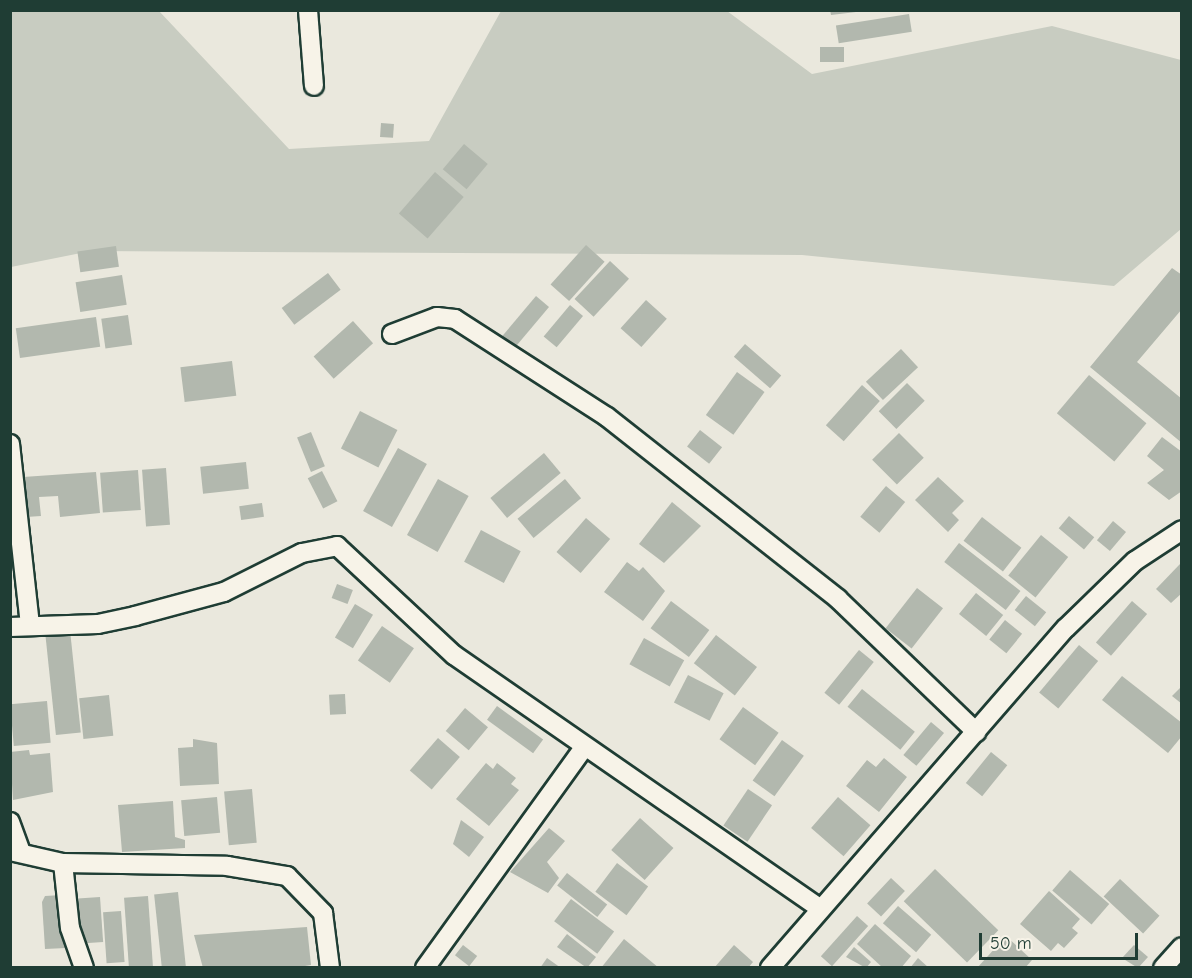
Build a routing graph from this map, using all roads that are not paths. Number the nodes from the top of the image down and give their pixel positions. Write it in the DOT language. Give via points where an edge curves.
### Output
graph roads {
  1 [pos="308,10"];
  2 [pos="315,86"];
  3 [pos="392,334"];
  4 [pos="10,444"];
  5 [pos="1182,530"];
  6 [pos="30,626"];
  7 [pos="10,627"];
  8 [pos="976,732"];
  9 [pos="583,749"];
  10 [pos="10,822"];
  11 [pos="16,851"];
  12 [pos="63,863"];
  13 [pos="821,909"];
  14 [pos="1182,946"];
  15 [pos="775,965"];
  16 [pos="84,968"];
  17 [pos="330,968"];
  18 [pos="425,968"];
  19 [pos="1162,968"];
  1 -- 2 [label="street"];
  3 -- 8 [label="street" via="437,317 455,319 607,417 838,599"];
  4 -- 6 [label="street"];
  5 -- 8 [label="street" via="1135,561 1066,628"];
  6 -- 7 [label="street"];
  6 -- 9 [label="street" via="98,624 135,616 224,592 302,553 337,546 454,655"];
  8 -- 13 [label="street"];
  9 -- 13 [label="street"];
  9 -- 18 [label="street"];
  10 -- 11 [label="street"];
  11 -- 12 [label="street"];
  12 -- 16 [label="street" via="70,928"];
  12 -- 17 [label="street" via="227,866 287,876 323,913"];
  13 -- 15 [label="street"];
  14 -- 19 [label="street"];
}
